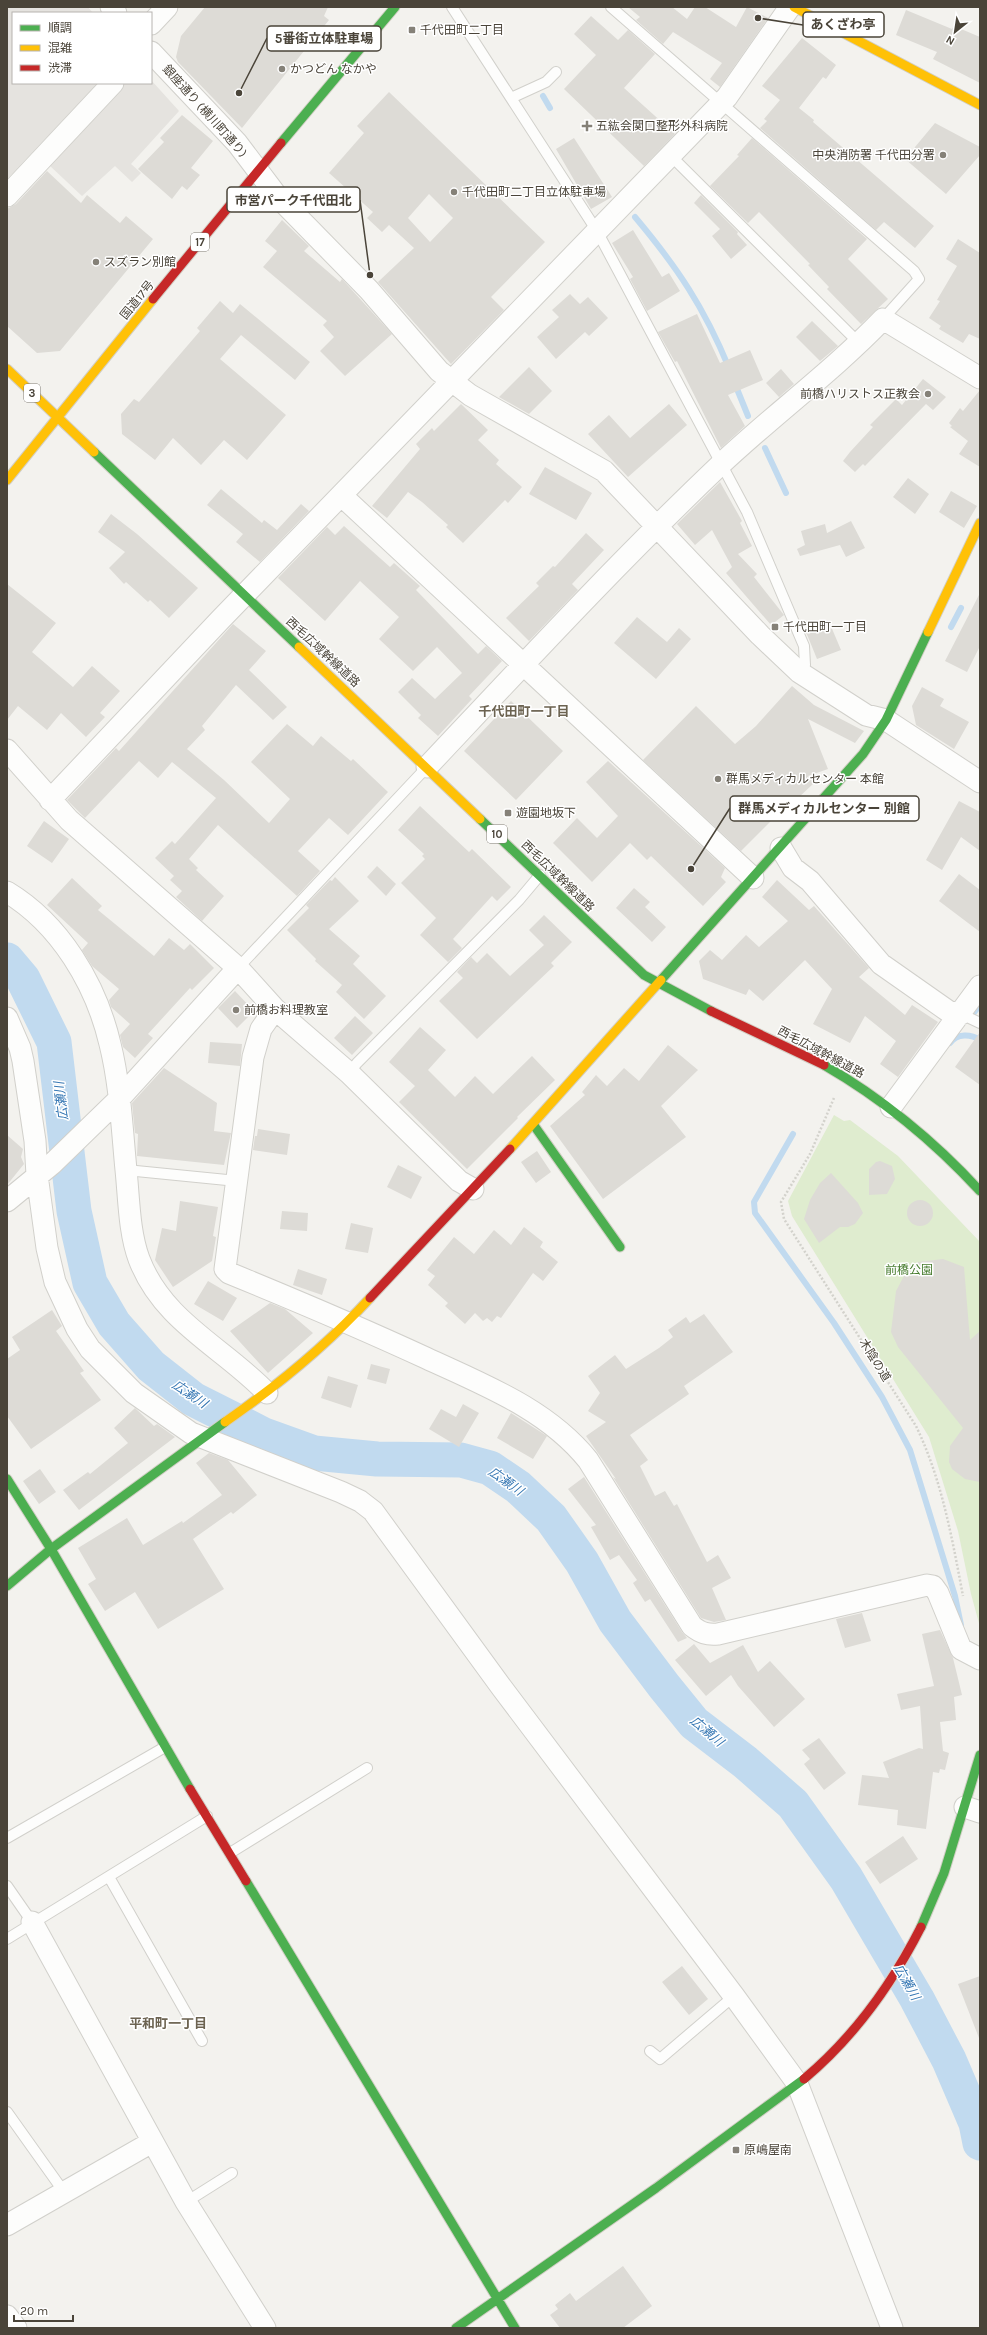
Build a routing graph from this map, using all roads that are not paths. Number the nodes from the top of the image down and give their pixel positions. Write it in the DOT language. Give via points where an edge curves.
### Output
graph roads {
  1 [pos="167,7"];
  2 [pos="395,7"];
  3 [pos="452,7"];
  4 [pos="611,7"];
  5 [pos="790,7"];
  6 [pos="794,7"];
  7 [pos="152,23"];
  8 [pos="152,53"];
  9 [pos="556,72"];
  10 [pos="112,84"];
  11 [pos="510,98"];
  12 [pos="721,102"];
  13 [pos="980,105"];
  14 [pos="670,155"];
  15 [pos="258,170"];
  16 [pos="7,196"];
  17 [pos="596,231"];
  18 [pos="883,318"];
  19 [pos="859,343"];
  20 [pos="7,368"];
  21 [pos="980,378"];
  22 [pos="450,382"];
  23 [pos="57,417"];
  24 [pos="721,464"];
  25 [pos="7,480"];
  26 [pos="342,496"];
  27 [pos="980,523"];
  28 [pos="657,527"];
  29 [pos="245,595"];
  30 [pos="523,665"];
  31 [pos="799,672"];
  32 [pos="886,720"];
  33 [pos="7,750"];
  34 [pos="427,767"];
  35 [pos="980,782"];
  36 [pos="50,800"];
  37 [pos="781,848"];
  38 [pos="540,875"];
  39 [pos="754,878"];
  40 [pos="7,892"];
  41 [pos="238,968"];
  42 [pos="658,984"];
  43 [pos="980,986"];
  44 [pos="276,1008"];
  45 [pos="961,1014"];
  46 [pos="7,1018"];
  47 [pos="980,1023"];
  48 [pos="349,1073"];
  49 [pos="119,1099"];
  50 [pos="891,1107"];
  51 [pos="533,1124"];
  52 [pos="45,1170"];
  53 [pos="126,1170"];
  54 [pos="237,1181"];
  55 [pos="473,1189"];
  56 [pos="980,1191"];
  57 [pos="7,1201"];
  58 [pos="620,1247"];
  59 [pos="348,1322"];
  60 [pos="267,1393"];
  61 [pos="207,1434"];
  62 [pos="7,1479"];
  63 [pos="51,1549"];
  64 [pos="7,1586"];
  65 [pos="980,1659"];
  66 [pos="165,1747"];
  67 [pos="980,1755"];
  68 [pos="367,1768"];
  69 [pos="972,1809"];
  70 [pos="207,1816"];
  71 [pos="7,1838"];
  72 [pos="230,1853"];
  73 [pos="109,1877"];
  74 [pos="7,1886"];
  75 [pos="32,1922"];
  76 [pos="7,1938"];
  77 [pos="734,1996"];
  78 [pos="202,2041"];
  79 [pos="650,2051"];
  80 [pos="797,2083"];
  81 [pos="7,2112"];
  82 [pos="152,2142"];
  83 [pos="232,2173"];
  84 [pos="63,2193"];
  85 [pos="186,2202"];
  86 [pos="7,2225"];
  87 [pos="497,2299"];
  88 [pos="7,2316"];
  89 [pos="16,2328"];
  90 [pos="265,2328"];
  91 [pos="456,2328"];
  92 [pos="516,2328"];
  93 [pos="892,2328"];
  1 -- 7 [label="street"];
  2 -- 15 [label="main road, 国道17号 / 17"];
  3 -- 11 [label="lane"];
  4 -- 12 [label="lane"];
  5 -- 12 [label="street"];
  6 -- 13 [label="main road"];
  8 -- 15 [label="street, 銀座通り (横川町通り)" via="237,143"];
  9 -- 11 [label="lane" via="546,82"];
  10 -- 16 [label="street"];
  11 -- 17 [label="lane"];
  12 -- 14 [label="street"];
  12 -- 18 [label="lane" via="914,271 918,279"];
  14 -- 17 [label="street"];
  14 -- 19 [label="lane"];
  15 -- 22 [label="street, 銀座通り (横川町通り)" via="278,196 370,290"];
  15 -- 23 [label="main road, 国道17号 / 17"];
  17 -- 22 [label="street"];
  17 -- 24 [label="lane"];
  18 -- 19 [label="street"];
  18 -- 21 [label="street"];
  19 -- 24 [label="street"];
  20 -- 23 [label="main road, 3"];
  22 -- 26 [label="street"];
  22 -- 28 [label="street, 銀座通り (横川町通り)" via="470,396 604,471"];
  23 -- 25 [label="main road, 国道17号 / 17"];
  23 -- 29 [label="main road, 西毛広域幹線道路 / 10"];
  24 -- 28 [label="street"];
  24 -- 31 [label="lane" via="747,512 804,646 805,665"];
  26 -- 29 [label="street"];
  26 -- 30 [label="street"];
  27 -- 32 [label="main road"];
  28 -- 30 [label="street"];
  28 -- 31 [label="street, 銀座通り (横川町通り)"];
  29 -- 34 [label="main road, 西毛広域幹線道路 / 10"];
  29 -- 36 [label="street"];
  30 -- 34 [label="street"];
  30 -- 39 [label="street"];
  31 -- 32 [label="street, 銀座通り (横川町通り)" via="866,715"];
  32 -- 35 [label="street, 銀座通り (横川町通り)"];
  32 -- 37 [label="main road" via="863,754"];
  33 -- 36 [label="street"];
  34 -- 38 [label="main road, 西毛広域幹線道路 / 10"];
  34 -- 41 [label="lane"];
  36 -- 41 [label="street" via="69,820"];
  37 -- 39 [label="main road"];
  37 -- 45 [label="street" via="793,868 810,881 881,964 948,1011"];
  38 -- 42 [label="main road, 西毛広域幹線道路 / 10" via="626,959"];
  38 -- 48 [label="lane" via="519,900"];
  39 -- 42 [label="main road"];
  40 -- 49 [label="street" via="41,919 80,968 100,1010 110,1044"];
  41 -- 44 [label="street"];
  41 -- 49 [label="street"];
  42 -- 50 [label="main road, 西毛広域幹線道路 / 10" via="817,1061"];
  42 -- 51 [label="main road"];
  43 -- 45 [label="street"];
  44 -- 48 [label="street"];
  44 -- 54 [label="street" via="261,1029 253,1056"];
  45 -- 47 [label="lane"];
  45 -- 50 [label="street"];
  46 -- 52 [label="street" via="21,1054 35,1141"];
  48 -- 55 [label="street" via="459,1181"];
  49 -- 52 [label="street"];
  49 -- 53 [label="street"];
  50 -- 56 [label="main road, 西毛広域幹線道路 / 10" via="935,1144"];
  51 -- 55 [label="main road"];
  51 -- 58 [label="main road"];
  52 -- 57 [label="street"];
  52 -- 61 [label="street" via="47,1248 55,1282 77,1329 90,1349 134,1393 191,1433"];
  53 -- 54 [label="lane"];
  53 -- 60 [label="street" via="131,1222 139,1259 151,1285 171,1312 252,1377"];
  54 -- 59 [label="street" via="225,1269 229,1273"];
  55 -- 59 [label="main road"];
  59 -- 60 [label="main road"];
  59 -- 65 [label="street" via="516,1401 575,1444 588,1460 692,1626 700,1632 708,1635 718,1634 927,1584 933,1586 938,1593 961,1649"];
  60 -- 61 [label="main road"];
  61 -- 63 [label="main road"];
  61 -- 77 [label="street" via="341,1492 373,1511 502,1688"];
  62 -- 63 [label="main road"];
  63 -- 64 [label="main road"];
  63 -- 66 [label="main road"];
  66 -- 70 [label="main road"];
  66 -- 71 [label="lane"];
  67 -- 69 [label="main road"];
  68 -- 72 [label="lane"];
  69 -- 80 [label="main road" via="915,1939 881,1994 844,2041"];
  70 -- 72 [label="main road"];
  70 -- 73 [label="lane"];
  72 -- 87 [label="main road"];
  73 -- 75 [label="lane"];
  73 -- 78 [label="lane"];
  74 -- 75 [label="lane"];
  75 -- 76 [label="lane"];
  75 -- 82 [label="street"];
  77 -- 79 [label="lane" via="660,2060"];
  77 -- 80 [label="street"];
  80 -- 87 [label="main road" via="671,2177"];
  80 -- 93 [label="street"];
  81 -- 84 [label="lane"];
  82 -- 84 [label="street"];
  82 -- 85 [label="street"];
  83 -- 85 [label="lane"];
  84 -- 86 [label="street"];
  85 -- 90 [label="street"];
  87 -- 91 [label="main road"];
  87 -- 92 [label="main road"];
  88 -- 89 [label="street"];
}
